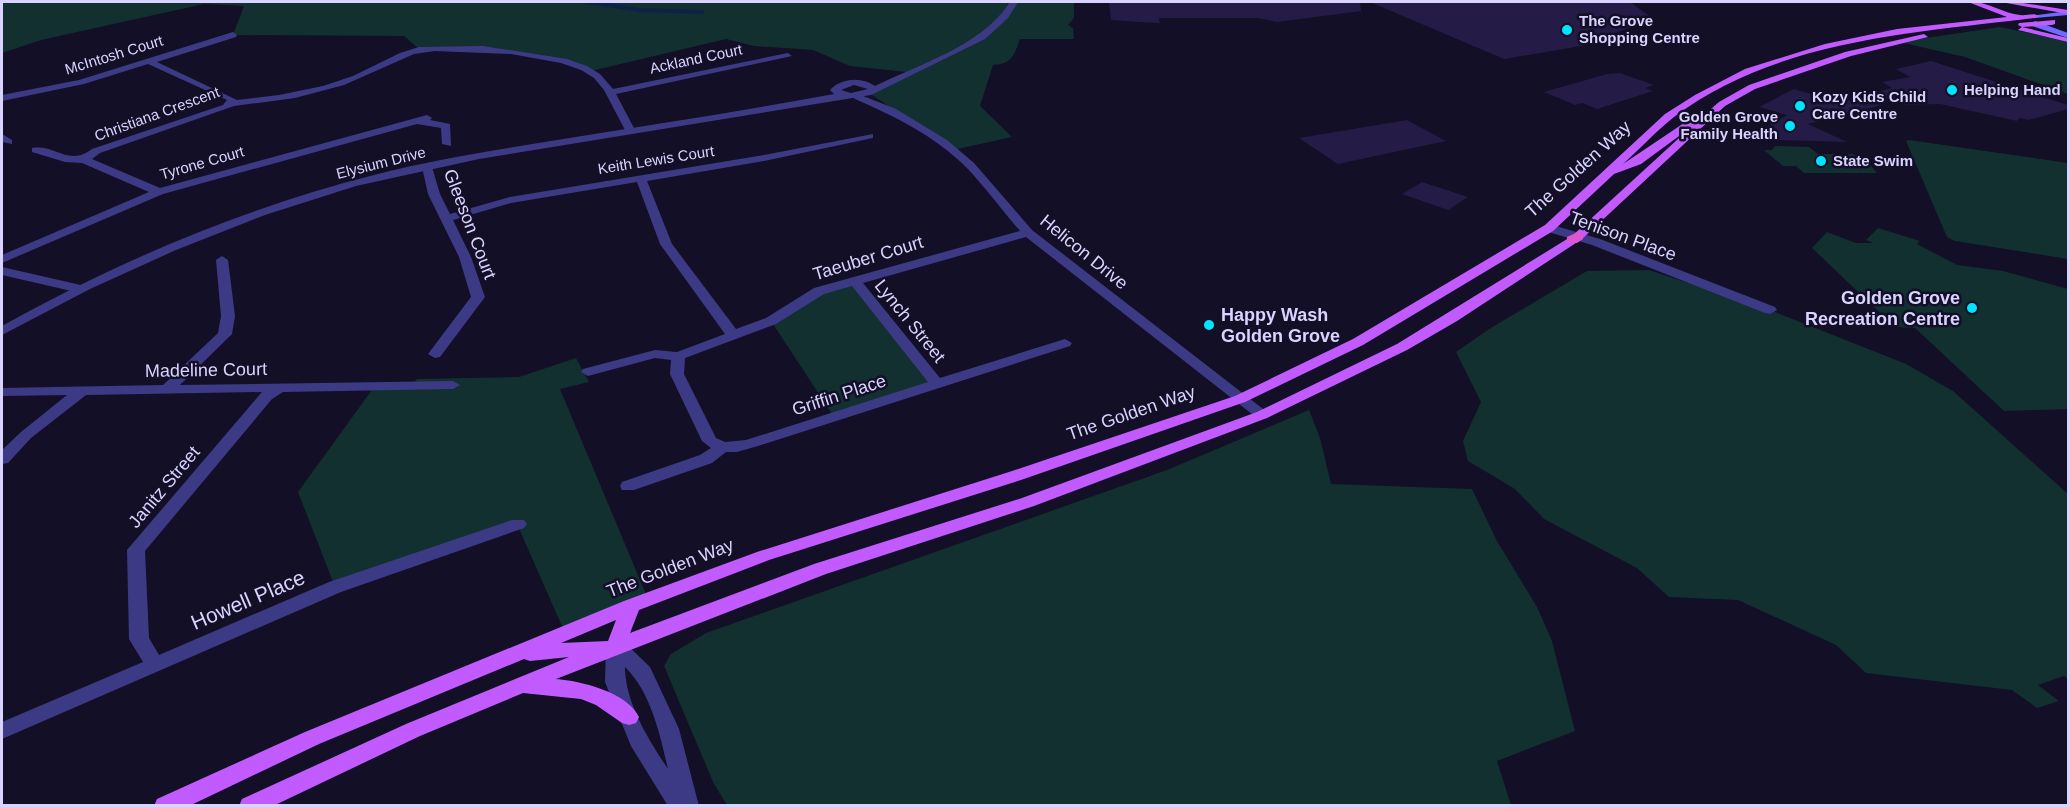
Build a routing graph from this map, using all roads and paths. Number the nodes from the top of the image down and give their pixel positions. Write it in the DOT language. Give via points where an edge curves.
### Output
graph roads {
  1 [pos="1014,2"];
  2 [pos="1972,2"];
  3 [pos="2005,2"];
  4 [pos="1990,4"];
  5 [pos="2068,13"];
  6 [pos="2018,18"];
  7 [pos="2035,20"];
  8 [pos="2068,21"];
  9 [pos="2052,22"];
  10 [pos="2000,27"];
  11 [pos="2068,28"];
  12 [pos="1897,32"];
  13 [pos="233,35"];
  14 [pos="2068,38"];
  15 [pos="788,56"];
  16 [pos="148,61"];
  17 [pos="1748,71"];
  18 [pos="909,72"];
  19 [pos="1774,78"];
  20 [pos="862,83"];
  21 [pos="871,91"];
  22 [pos="611,92"];
  23 [pos="839,94"];
  24 [pos="858,96"];
  25 [pos="2,98"];
  26 [pos="231,103"];
  27 [pos="1722,104"];
  28 [pos="892,111"];
  29 [pos="630,130"];
  30 [pos="869,136"];
  31 [pos="447,144"];
  32 [pos="36,150"];
  33 [pos="84,160"];
  34 [pos="427,167"];
  35 [pos="1611,172"];
  36 [pos="640,177"];
  37 [pos="1639,179"];
  38 [pos="159,192"];
  39 [pos="448,218"];
  40 [pos="1549,228"];
  41 [pos="1028,233"];
  42 [pos="1575,238"];
  43 [pos="2,259"];
  44 [pos="222,260"];
  45 [pos="2,271"];
  46 [pos="855,281"];
  47 [pos="80,289"];
  48 [pos="1770,310"];
  49 [pos="2,331"];
  50 [pos="733,335"];
  51 [pos="1065,343"];
  52 [pos="435,354"];
  53 [pos="678,356"];
  54 [pos="588,372"];
  55 [pos="938,384"];
  56 [pos="453,386"];
  57 [pos="279,388"];
  58 [pos="166,390"];
  59 [pos="82,391"];
  60 [pos="2,392"];
  61 [pos="1240,399"];
  62 [pos="1262,415"];
  63 [pos="722,447"];
  64 [pos="2,459"];
  65 [pos="628,486"];
  66 [pos="518,524"];
  67 [pos="631,606"];
  68 [pos="616,646"];
  69 [pos="518,654"];
  70 [pos="155,665"];
  71 [pos="519,686"];
  72 [pos="629,717"];
  73 [pos="2,731"];
  74 [pos="165,806"];
  75 [pos="250,806"];
  76 [pos="680,806"];
  77 [pos="688,806"];
  1 -- 18 [label="street" via="980,38"];
  2 -- 4 [label="main road"];
  3 -- 5 [label="main road"];
  4 -- 6 [label="main road"];
  4 -- 7 [label="main road"];
  4 -- 12 [label="main road" via="1986,11 1970,17"];
  5 -- 7 [label="main road"];
  6 -- 7 [label="main road"];
  6 -- 12 [label="main road, The Golden Way"];
  7 -- 9 [label="main road"];
  7 -- 10 [label="main road"];
  7 -- 14 [label="main road"];
  8 -- 9 [label="main road"];
  9 -- 11 [label="main road"];
  10 -- 14 [label="main road"];
  10 -- 19 [label="main road" via="1899,42"];
  12 -- 17 [label="main road, The Golden Way" via="1828,46"];
  13 -- 16 [label="street, McIntosh Court"];
  15 -- 22 [label="street, Ackland Court"];
  16 -- 25 [label="street, McIntosh Court" via="81,82"];
  16 -- 26 [label="street" via="232,99"];
  17 -- 19 [label="main road"];
  17 -- 35 [label="main road, The Golden Way" via="1678,110"];
  18 -- 20 [label="street"];
  18 -- 21 [label="street"];
  19 -- 27 [label="main road"];
  20 -- 21 [label="street, Helicon Drive"];
  20 -- 23 [label="street" via="840,85"];
  21 -- 24 [label="street"];
  21 -- 28 [label="street, Helicon Drive"];
  22 -- 26 [label="street, Christiana Crescent" via="596,74 563,59 440,47 409,53 341,83"];
  22 -- 29 [label="street, Christiana Crescent"];
  23 -- 24 [label="street"];
  23 -- 29 [label="street, Elysium Drive"];
  24 -- 28 [label="street, Helicon Drive"];
  26 -- 33 [label="street, Christiana Crescent" via="96,151"];
  27 -- 35 [label="main road" via="1671,134 1635,164"];
  27 -- 37 [label="main road"];
  28 -- 41 [label="street, Helicon Drive" via="943,142 970,165"];
  29 -- 34 [label="street, Elysium Drive"];
  30 -- 36 [label="street, Keith Lewis Court" via="764,158"];
  31 -- 38 [label="street, Tyrone Court" via="446,126 423,120"];
  32 -- 33 [label="street, Christiana Crescent"];
  33 -- 38 [label="street, Christiana Crescent"];
  34 -- 39 [label="street, Gleeson Court" via="434,194"];
  34 -- 47 [label="street, Elysium Drive" via="353,184 238,221"];
  35 -- 37 [label="main road"];
  35 -- 40 [label="main road, The Golden Way"];
  36 -- 39 [label="street, Keith Lewis Court" via="510,200"];
  36 -- 50 [label="street" via="666,244"];
  37 -- 42 [label="main road"];
  38 -- 43 [label="street, Tyrone Court"];
  39 -- 52 [label="street, Gleeson Court" via="478,297"];
  40 -- 42 [label="street, Tenison Place"];
  40 -- 61 [label="main road, The Golden Way" via="1358,342"];
  41 -- 46 [label="street, Taeuber Court"];
  41 -- 61 [label="street, Helicon Drive"];
  42 -- 48 [label="street, Tenison Place" via="1649,270"];
  42 -- 62 [label="main road" via="1402,347"];
  44 -- 58 [label="street" via="228,316 225,334"];
  45 -- 47 [label="street"];
  46 -- 50 [label="street, Taeuber Court" via="819,291 771,321"];
  46 -- 55 [label="street, Lynch Street"];
  47 -- 49 [label="street, Elysium Drive"];
  50 -- 53 [label="street, Taeuber Court"];
  51 -- 55 [label="street, Griffin Place"];
  53 -- 54 [label="street" via="655,354"];
  53 -- 63 [label="street" via="677,374 710,441"];
  55 -- 63 [label="street, Griffin Place" via="752,443"];
  56 -- 57 [label="street, Madeline Court" via="414,382"];
  57 -- 58 [label="street, Madeline Court"];
  57 -- 70 [label="street, Janitz Street" via="267,396 136,550 139,639"];
  58 -- 59 [label="street, Madeline Court"];
  59 -- 60 [label="street, Madeline Court"];
  59 -- 64 [label="street"];
  61 -- 62 [label="street, Helicon Drive"];
  61 -- 67 [label="main road, The Golden Way" via="1016,476 763,556"];
  62 -- 68 [label="main road" via="1028,502 820,569"];
  63 -- 65 [label="street, Griffin Place" via="706,459"];
  66 -- 70 [label="street, Howell Place" via="345,584"];
  67 -- 68 [label="main road"];
  67 -- 69 [label="main road, The Golden Way"];
  68 -- 69 [label="main road"];
  68 -- 71 [label="main road"];
  68 -- 72 [label="street" via="615,682"];
  68 -- 77 [label="street" via="643,672 669,729"];
  69 -- 74 [label="main road, The Golden Way" via="312,738"];
  70 -- 73 [label="street, Howell Place"];
  71 -- 72 [label="main road" via="588,691"];
  71 -- 75 [label="main road" via="413,730"];
  72 -- 76 [label="street" via="638,740"];
}
